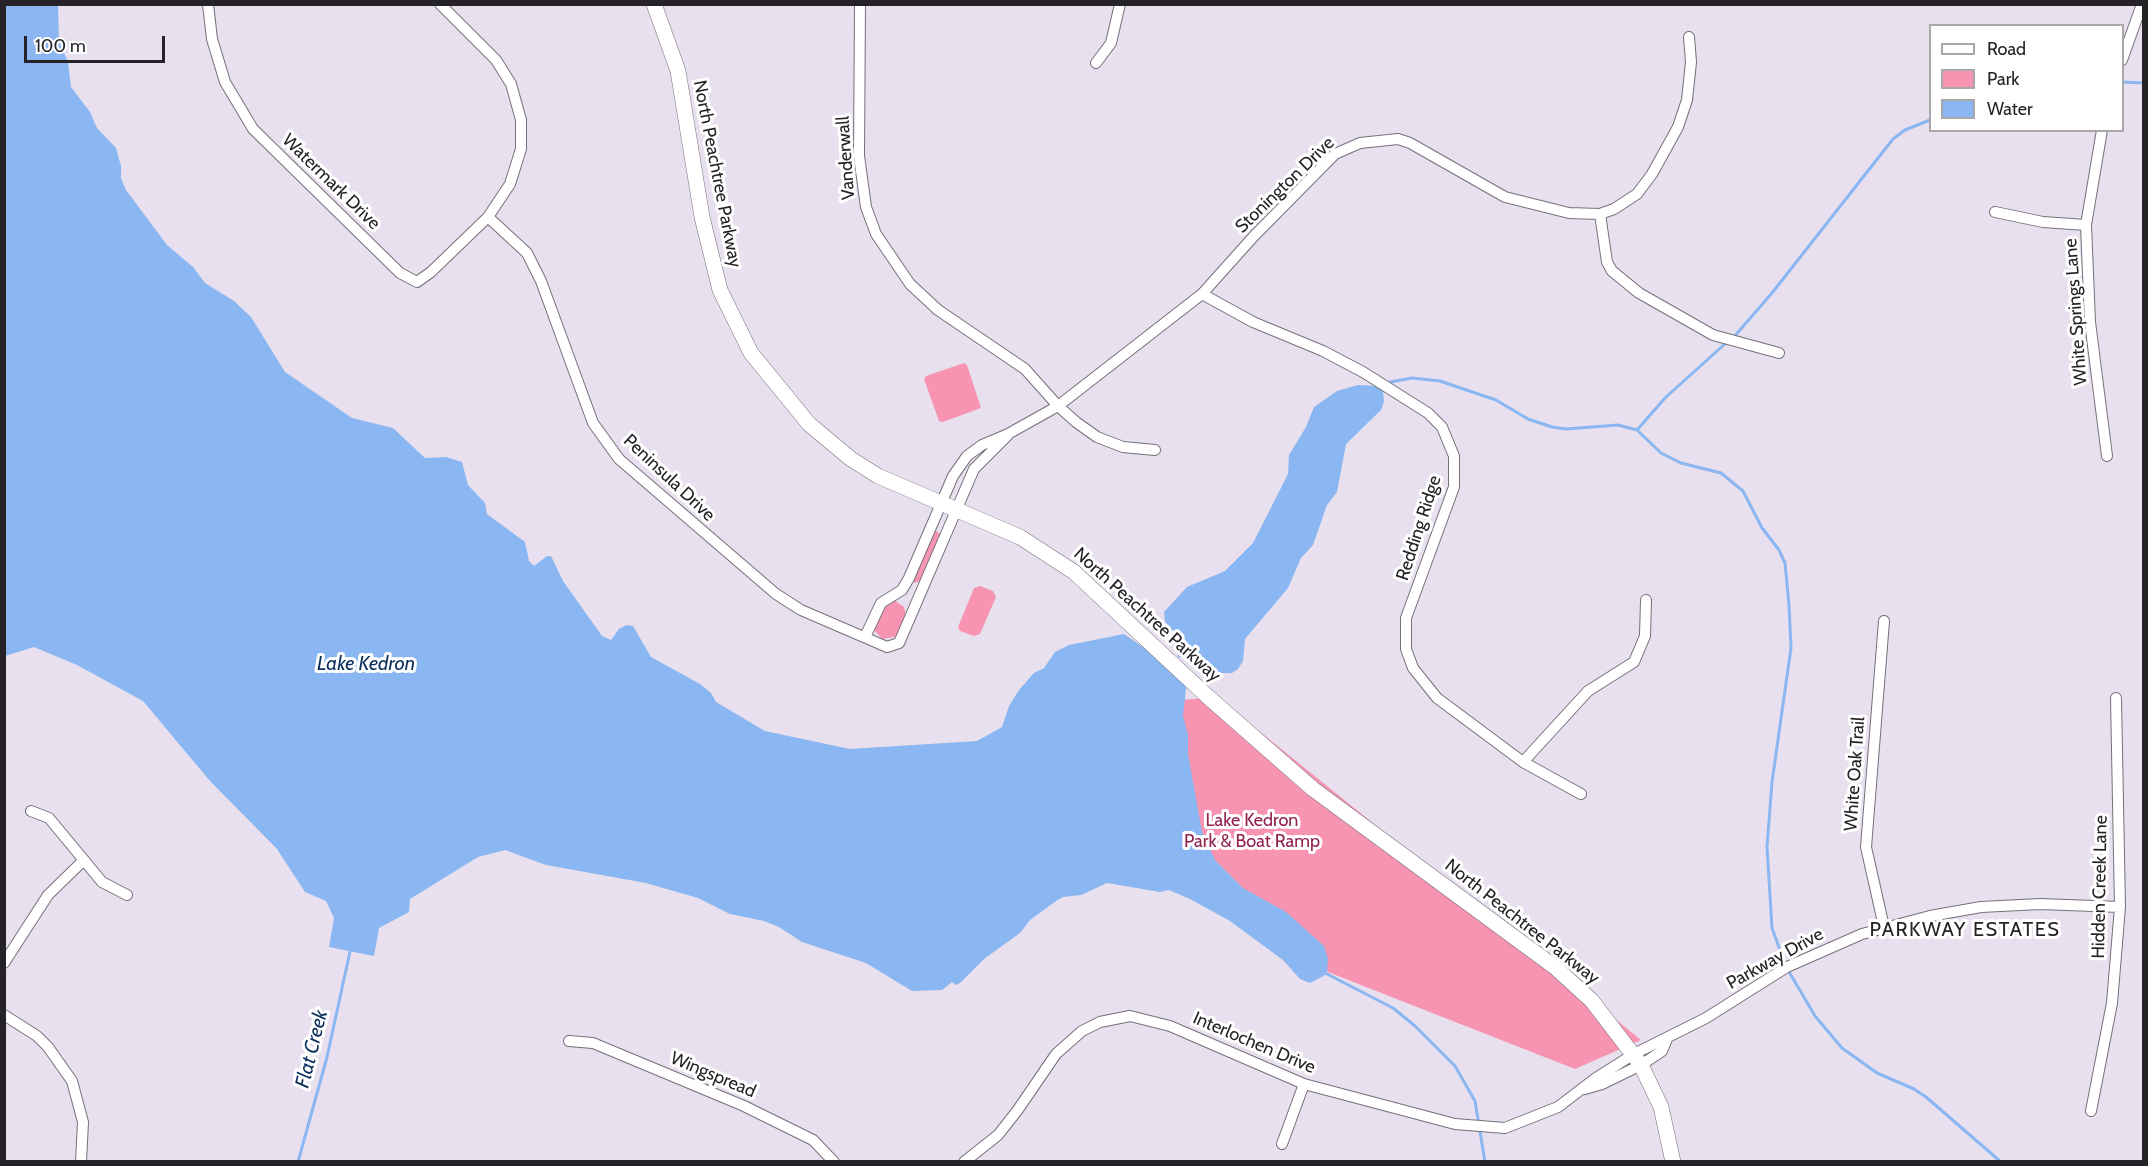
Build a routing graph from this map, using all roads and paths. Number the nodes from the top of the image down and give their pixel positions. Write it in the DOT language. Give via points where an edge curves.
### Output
graph roads {
  1 [pos="208,4"];
  2 [pos="440,4"];
  3 [pos="654,4"];
  4 [pos="860,4"];
  5 [pos="1120,4"];
  6 [pos="2142,4"];
  7 [pos="1689,37"];
  8 [pos="2124,54"];
  9 [pos="1096,63"];
  10 [pos="2102,132"];
  11 [pos="1995,212"];
  12 [pos="1600,214"];
  13 [pos="488,217"];
  14 [pos="2086,225"];
  15 [pos="1202,294"];
  16 [pos="1779,353"];
  17 [pos="1058,406"];
  18 [pos="1008,434"];
  19 [pos="1155,450"];
  20 [pos="2107,456"];
  21 [pos="940,503"];
  22 [pos="957,510"];
  23 [pos="904,587"];
  24 [pos="919,594"];
  25 [pos="1646,600"];
  26 [pos="1884,621"];
  27 [pos="866,638"];
  28 [pos="2116,698"];
  29 [pos="1523,762"];
  30 [pos="1581,794"];
  31 [pos="31,811"];
  32 [pos="84,860"];
  33 [pos="127,895"];
  34 [pos="2120,907"];
  35 [pos="1884,927"];
  36 [pos="4,963"];
  37 [pos="4,1015"];
  38 [pos="569,1041"];
  39 [pos="1638,1060"];
  40 [pos="1304,1084"];
  41 [pos="2091,1111"];
  42 [pos="1282,1144"];
  43 [pos="81,1161"];
  44 [pos="834,1161"];
  45 [pos="964,1161"];
  46 [pos="1673,1161"];
  1 -- 13 [label="street, Watermark Drive" via="212,39 225,82 253,129 400,273 417,282 424,278"];
  2 -- 13 [label="street" via="496,60 511,84 521,120 521,149 510,184"];
  3 -- 21 [label="street, North Peachtree Parkway" via="678,71 711,263 744,341 771,380 829,442 878,476"];
  4 -- 17 [label="street, Vanderwall" via="860,165 866,207 876,234 910,284 938,310 1025,369"];
  5 -- 9 [label="street" via="1111,43"];
  6 -- 8 [label="street"];
  7 -- 12 [label="street, Stonington Drive" via="1687,100 1678,127 1636,194"];
  10 -- 14 [label="street, White Springs Lane"];
  11 -- 14 [label="street" via="2043,222"];
  12 -- 15 [label="street, Stonington Drive" via="1569,213 1505,197 1410,143 1398,139 1370,140 1335,154"];
  12 -- 16 [label="street" via="1604,252 1612,271 1639,293 1692,325 1736,343"];
  13 -- 27 [label="street, Peninsula Drive" via="527,254 541,281 593,423 619,459 776,594 801,610"];
  14 -- 20 [label="street, White Springs Lane" via="2090,322"];
  15 -- 17 [label="street, Stonington Drive"];
  15 -- 29 [label="street, Redding Ridge" via="1380,382 1436,421 1448,436 1454,456 1454,487 1407,618 1406,649 1413,668 1437,698"];
  17 -- 18 [label="street, Stonington Drive"];
  17 -- 19 [label="street, Vanderwall" via="1097,437 1123,447"];
  18 -- 21 [label="street, Stonington Drive" via="968,456"];
  18 -- 22 [label="street, Stonington Drive" via="974,469"];
  21 -- 22 [label="street, North Peachtree Parkway"];
  21 -- 23 [label="street"];
  22 -- 24 [label="street, Peninsula Drive"];
  22 -- 39 [label="street, North Peachtree Parkway" via="1020,537 1074,572 1313,789 1563,974 1592,1001"];
  23 -- 24 [label="street"];
  23 -- 27 [label="street" via="881,603"];
  24 -- 27 [label="street, Peninsula Drive" via="898,643 887,646"];
  25 -- 29 [label="street" via="1645,636 1634,662 1588,691"];
  26 -- 35 [label="street, White Oak Trail" via="1866,847"];
  28 -- 34 [label="street, Hidden Creek Lane"];
  29 -- 30 [label="street, Redding Ridge"];
  31 -- 32 [label="street" via="49,818"];
  32 -- 33 [label="street" via="102,882"];
  32 -- 36 [label="street" via="48,895"];
  34 -- 35 [label="street, Parkway Drive" via="1981,907"];
  34 -- 41 [label="street, Hidden Creek Lane" via="2112,1003"];
  35 -- 39 [label="street, Parkway Drive" via="1839,942 1787,967 1667,1039 1662,1050"];
  37 -- 43 [label="street" via="37,1036 72,1081 83,1122"];
  38 -- 44 [label="street, Wingspread" via="593,1042 744,1106 813,1140"];
  39 -- 40 [label="street, Interlochen Drive" via="1558,1107 1505,1128 1479,1127 1390,1108"];
  39 -- 46 [label="street, North Peachtree Parkway" via="1661,1107"];
  40 -- 42 [label="street"];
  40 -- 45 [label="street, Interlochen Drive" via="1170,1026 1130,1016 1100,1022 1082,1031 1056,1054 998,1135"];
}
